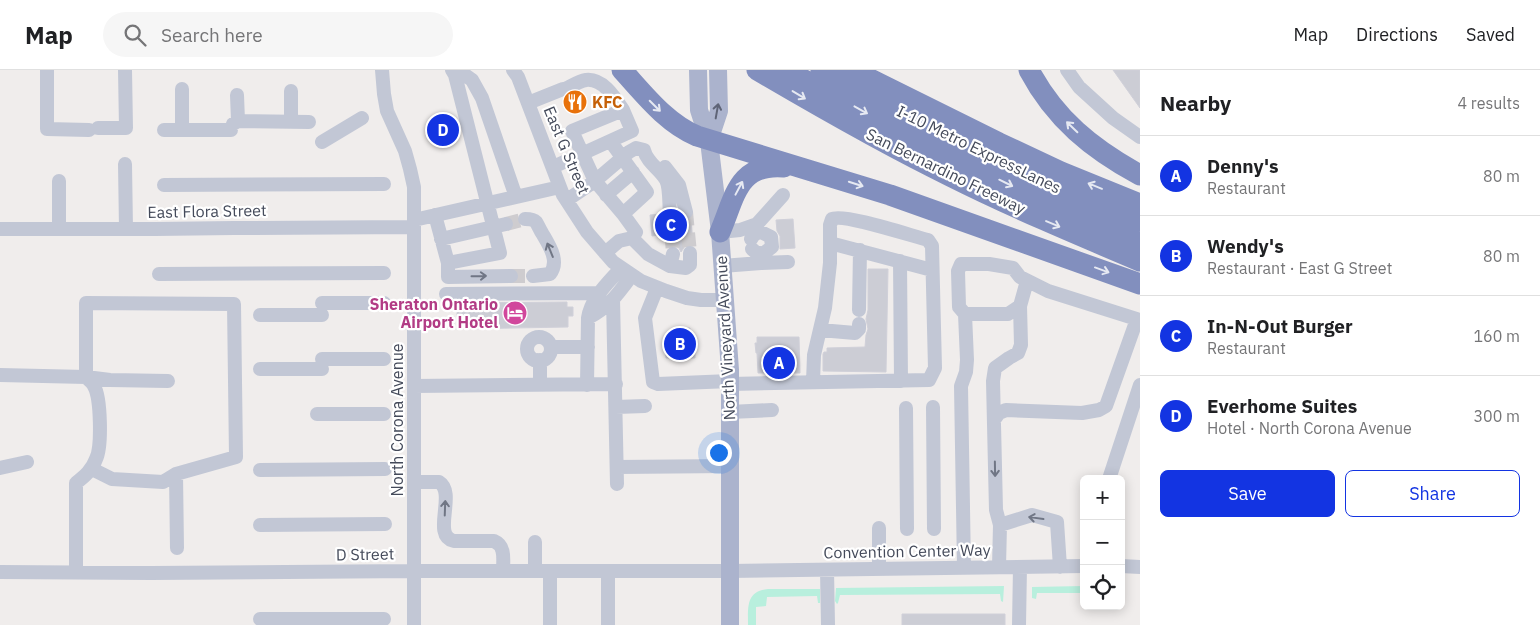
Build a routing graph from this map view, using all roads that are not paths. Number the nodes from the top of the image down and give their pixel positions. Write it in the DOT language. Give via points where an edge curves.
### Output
graph roads {
  1 [pos="46,70"];
  2 [pos="125,70"];
  3 [pos="382,70"];
  4 [pos="513,70"];
  5 [pos="622,70"];
  6 [pos="698,70"];
  7 [pos="757,70"];
  8 [pos="787,70"];
  9 [pos="822,70"];
  10 [pos="852,70"];
  11 [pos="1029,70"];
  12 [pos="1067,70"];
  13 [pos="453,72"];
  14 [pos="718,76"];
  15 [pos="182,89"];
  16 [pos="291,91"];
  17 [pos="238,95"];
  18 [pos="528,103"];
  19 [pos="623,110"];
  20 [pos="362,118"];
  21 [pos="291,121"];
  22 [pos="309,122"];
  23 [pos="234,125"];
  24 [pos="164,130"];
  25 [pos="182,130"];
  26 [pos="1140,137"];
  27 [pos="709,141"];
  28 [pos="322,142"];
  29 [pos="611,142"];
  30 [pos="644,150"];
  31 [pos="583,154"];
  32 [pos="622,158"];
  33 [pos="125,164"];
  34 [pos="553,167"];
  35 [pos="809,170"];
  36 [pos="633,172"];
  37 [pos="1140,175"];
  38 [pos="595,181"];
  39 [pos="58,182"];
  40 [pos="384,184"];
  41 [pos="164,185"];
  42 [pos="560,186"];
  43 [pos="606,194"];
  44 [pos="784,195"];
  45 [pos="516,197"];
  46 [pos="567,200"];
  47 [pos="487,203"];
  48 [pos="1140,204"];
  49 [pos="686,212"];
  50 [pos="670,213"];
  51 [pos="623,214"];
  52 [pos="435,215"];
  53 [pos="525,219"];
  54 [pos="1140,222"];
  55 [pos="414,224"];
  56 [pos="500,225"];
  57 [pos="59,228"];
  58 [pos="0,229"];
  59 [pos="126,229"];
  60 [pos="720,232"];
  61 [pos="632,238"];
  62 [pos="441,239"];
  63 [pos="830,243"];
  64 [pos="1140,243"];
  65 [pos="757,244"];
  66 [pos="860,250"];
  67 [pos="605,253"];
  68 [pos="690,253"];
  69 [pos="900,261"];
  70 [pos="1140,261"];
  71 [pos="788,262"];
  72 [pos="722,266"];
  73 [pos="448,270"];
  74 [pos="932,270"];
  75 [pos="627,271"];
  76 [pos="384,273"];
  77 [pos="159,274"];
  78 [pos="511,276"];
  79 [pos="534,276"];
  80 [pos="1027,280"];
  81 [pos="1140,284"];
  82 [pos="657,288"];
  83 [pos="600,293"];
  84 [pos="446,294"];
  85 [pos="614,299"];
  86 [pos="725,300"];
  87 [pos="384,303"];
  88 [pos="1020,306"];
  89 [pos="965,314"];
  90 [pos="260,315"];
  91 [pos="588,318"];
  92 [pos="1138,320"];
  93 [pos="820,330"];
  94 [pos="551,347"];
  95 [pos="588,347"];
  96 [pos="384,359"];
  97 [pos="540,360"];
  98 [pos="260,370"];
  99 [pos="0,375"];
  100 [pos="86,377"];
  101 [pos="168,381"];
  102 [pos="901,381"];
  103 [pos="730,382"];
  104 [pos="813,382"];
  105 [pos="616,384"];
  106 [pos="540,385"];
  107 [pos="587,385"];
  108 [pos="1140,385"];
  109 [pos="414,386"];
  110 [pos="645,406"];
  111 [pos="616,407"];
  112 [pos="933,407"];
  113 [pos="906,408"];
  114 [pos="772,410"];
  115 [pos="730,412"];
  116 [pos="316,414"];
  117 [pos="384,414"];
  118 [pos="994,420"];
  119 [pos="27,462"];
  120 [pos="730,466"];
  121 [pos="617,467"];
  122 [pos="0,468"];
  123 [pos="92,469"];
  124 [pos="260,470"];
  125 [pos="384,470"];
  126 [pos="176,474"];
  127 [pos="1110,475"];
  128 [pos="414,482"];
  129 [pos="617,484"];
  130 [pos="260,524"];
  131 [pos="384,524"];
  132 [pos="1000,525"];
  133 [pos="879,528"];
  134 [pos="907,529"];
  135 [pos="934,529"];
  136 [pos="535,542"];
  137 [pos="177,548"];
  138 [pos="1080,566"];
  139 [pos="1125,566"];
  140 [pos="999,567"];
  141 [pos="1020,567"];
  142 [pos="1060,567"];
  143 [pos="1140,567"];
  144 [pos="964,568"];
  145 [pos="879,569"];
  146 [pos="827,570"];
  147 [pos="414,571"];
  148 [pos="503,571"];
  149 [pos="535,571"];
  150 [pos="550,571"];
  151 [pos="608,571"];
  152 [pos="730,571"];
  153 [pos="0,572"];
  154 [pos="76,572"];
  155 [pos="260,619"];
  156 [pos="384,619"];
  157 [pos="414,625"];
  158 [pos="550,625"];
  159 [pos="608,625"];
  160 [pos="730,625"];
  161 [pos="828,625"];
  162 [pos="1019,625"];
  1 -- 2 [label="street" via="47,129 126,128"];
  3 -- 55 [label="street, North Corona Avenue" via="387,111 405,151 414,188"];
  4 -- 18 [label="street, East G Street"];
  5 -- 27 [label="highway, one-way" via="668,118 685,131"];
  6 -- 27 [label="main road, North Vineyard Avenue" via="699,110"];
  7 -- 70 [label="highway, San Bernardino Freeway, one-way" via="950,176"];
  8 -- 64 [label="highway, I-10 Metro ExpressLanes, one-way" via="957,160"];
  9 -- 54 [label="highway, I-10 Metro ExpressLanes" via="982,153"];
  48 -- 10 [label="highway, one-way" via="999,144"];
  37 -- 11 [label="highway, one-way" via="1105,155 1068,124 1044,96"];
  12 -- 26 [label="street" via="1079,87 1112,118"];
  13 -- 45 [label="street" via="465,74 472,80 482,98"];
  13 -- 47 [label="street"];
  27 -- 14 [label="main road, North Vineyard Avenue, one-way" via="719,111"];
  15 -- 25 [label="street"];
  16 -- 21 [label="street"];
  17 -- 23 [label="street"];
  18 -- 19 [label="street" via="586,80 596,81 606,88"];
  18 -- 34 [label="street, East G Street"];
  19 -- 29 [label="street" via="632,132"];
  19 -- 31 [label="street" via="572,131"];
  20 -- 28 [label="street"];
  21 -- 22 [label="street"];
  21 -- 23 [label="street"];
  23 -- 25 [label="street"];
  24 -- 25 [label="street"];
  27 -- 35 [label="highway"];
  27 -- 60 [label="main road, North Vineyard Avenue"];
  29 -- 31 [label="street"];
  29 -- 32 [label="street"];
  30 -- 32 [label="street" via="632,149"];
  30 -- 49 [label="street" via="652,152 674,176"];
  30 -- 50 [label="street" via="646,157 666,179"];
  31 -- 34 [label="street"];
  31 -- 38 [label="street"];
  32 -- 36 [label="street"];
  32 -- 38 [label="street"];
  33 -- 59 [label="street"];
  34 -- 42 [label="street, East G Street"];
  60 -- 35 [label="highway, one-way" via="741,182 748,175 768,167"];
  35 -- 81 [label="highway, one-way"];
  36 -- 43 [label="street"];
  36 -- 51 [label="street" via="647,192"];
  38 -- 43 [label="street"];
  38 -- 46 [label="street"];
  39 -- 57 [label="street"];
  40 -- 41 [label="street"];
  42 -- 45 [label="street, East Flora Street"];
  42 -- 46 [label="street, East G Street"];
  43 -- 51 [label="street"];
  44 -- 65 [label="street"];
  45 -- 47 [label="street, East Flora Street"];
  46 -- 67 [label="street, East G Street"];
  47 -- 52 [label="street, East Flora Street"];
  47 -- 56 [label="street"];
  51 -- 61 [label="street" via="636,232"];
  52 -- 55 [label="street, East Flora Street"];
  52 -- 62 [label="street"];
  79 -- 53 [label="street, one-way" via="550,274 554,262 552,251 536,222"];
  55 -- 59 [label="street, East Flora Street"];
  55 -- 109 [label="street, North Corona Avenue"];
  56 -- 62 [label="street"];
  56 -- 73 [label="street" via="500,253"];
  57 -- 58 [label="street, East Flora Street"];
  57 -- 59 [label="street, East Flora Street"];
  60 -- 65 [label="street" via="740,230"];
  60 -- 72 [label="main road, North Vineyard Avenue"];
  61 -- 67 [label="street" via="619,241"];
  61 -- 68 [label="street" via="648,254 672,260 680,268 690,265"];
  62 -- 73 [label="street"];
  63 -- 66 [label="street"];
  63 -- 74 [label="street" via="830,224 835,217 928,240 932,246"];
  63 -- 93 [label="street" via="826,304"];
  65 -- 71 [label="street"];
  65 -- 72 [label="street"];
  66 -- 69 [label="street"];
  66 -- 93 [label="street" via="859,329 855,333"];
  67 -- 75 [label="street, East G Street"];
  69 -- 74 [label="street"];
  69 -- 102 [label="street"];
  72 -- 86 [label="main road, North Vineyard Avenue"];
  73 -- 78 [label="street, one-way"];
  74 -- 102 [label="street" via="935,368 929,380"];
  75 -- 82 [label="street, East G Street" via="641,282"];
  75 -- 83 [label="street"];
  75 -- 85 [label="street"];
  76 -- 77 [label="street"];
  80 -- 88 [label="street"];
  80 -- 89 [label="street" via="1013,268 961,264 958,271 959,307"];
  80 -- 92 [label="street" via="1048,291"];
  82 -- 86 [label="street, East G Street" via="686,298"];
  82 -- 103 [label="street" via="645,318 653,382"];
  83 -- 84 [label="street"];
  83 -- 91 [label="street" via="589,309"];
  85 -- 91 [label="street" via="602,311"];
  85 -- 105 [label="street"];
  86 -- 103 [label="main road, North Vineyard Avenue"];
  87 -- 90 [label="street"];
  88 -- 89 [label="street" via="1008,314"];
  88 -- 118 [label="street" via="1021,345 1018,353 996,368"];
  89 -- 144 [label="street" via="968,360 961,386"];
  91 -- 95 [label="street"];
  92 -- 118 [label="street" via="1106,406 1082,413 1006,410"];
  93 -- 104 [label="street" via="814,355"];
  94 -- 95 [label="street"];
  94 -- 97 [label="street" via="547,358"];
  94 -- 97 [label="street" via="544,338 537,337 531,341 528,347 530,355"];
  95 -- 107 [label="street"];
  96 -- 98 [label="street"];
  97 -- 106 [label="street"];
  99 -- 100 [label="street"];
  100 -- 101 [label="street"];
  100 -- 123 [label="street" via="94,385 97,396 100,434 98,457"];
  100 -- 126 [label="street" via="86,303 234,304 236,457"];
  102 -- 104 [label="street"];
  103 -- 104 [label="street"];
  103 -- 115 [label="main road, North Vineyard Avenue"];
  105 -- 107 [label="street"];
  105 -- 111 [label="street"];
  106 -- 107 [label="street"];
  106 -- 109 [label="street"];
  108 -- 127 [label="street"];
  109 -- 128 [label="street, North Corona Avenue"];
  110 -- 111 [label="street"];
  111 -- 121 [label="street"];
  112 -- 135 [label="street"];
  113 -- 134 [label="street"];
  114 -- 115 [label="street"];
  115 -- 120 [label="main road, North Vineyard Avenue"];
  116 -- 117 [label="street"];
  118 -- 132 [label="street, one-way" via="996,510"];
  119 -- 122 [label="street"];
  120 -- 121 [label="street"];
  120 -- 152 [label="main road, North Vineyard Avenue"];
  121 -- 129 [label="street"];
  123 -- 126 [label="street" via="112,479 162,482"];
  123 -- 154 [label="street" via="76,483"];
  124 -- 125 [label="street"];
  126 -- 137 [label="street"];
  128 -- 147 [label="street, North Corona Avenue"];
  148 -- 128 [label="street, one-way" via="502,546 499,543 454,541 446,537 445,487 439,482"];
  130 -- 131 [label="street"];
  132 -- 140 [label="street"];
  142 -- 132 [label="street, one-way" via="1057,522 1032,515"];
  133 -- 145 [label="street"];
  136 -- 149 [label="street"];
  138 -- 142 [label="street, Convention Center Way"];
  139 -- 143 [label="street"];
  140 -- 141 [label="street, Convention Center Way"];
  140 -- 144 [label="street, Convention Center Way"];
  141 -- 142 [label="street, Convention Center Way"];
  141 -- 162 [label="street"];
  144 -- 145 [label="street, Convention Center Way"];
  145 -- 146 [label="street, Convention Center Way"];
  146 -- 152 [label="street, Convention Center Way"];
  146 -- 161 [label="street"];
  147 -- 148 [label="street, D Street"];
  147 -- 154 [label="street, D Street"];
  147 -- 157 [label="street, North Corona Avenue"];
  148 -- 149 [label="street, D Street"];
  149 -- 150 [label="street, D Street"];
  150 -- 151 [label="street, D Street"];
  150 -- 158 [label="street"];
  151 -- 152 [label="street, D Street"];
  151 -- 159 [label="street"];
  152 -- 160 [label="main road, North Vineyard Avenue"];
  153 -- 154 [label="street, D Street"];
  155 -- 156 [label="street"];
}
